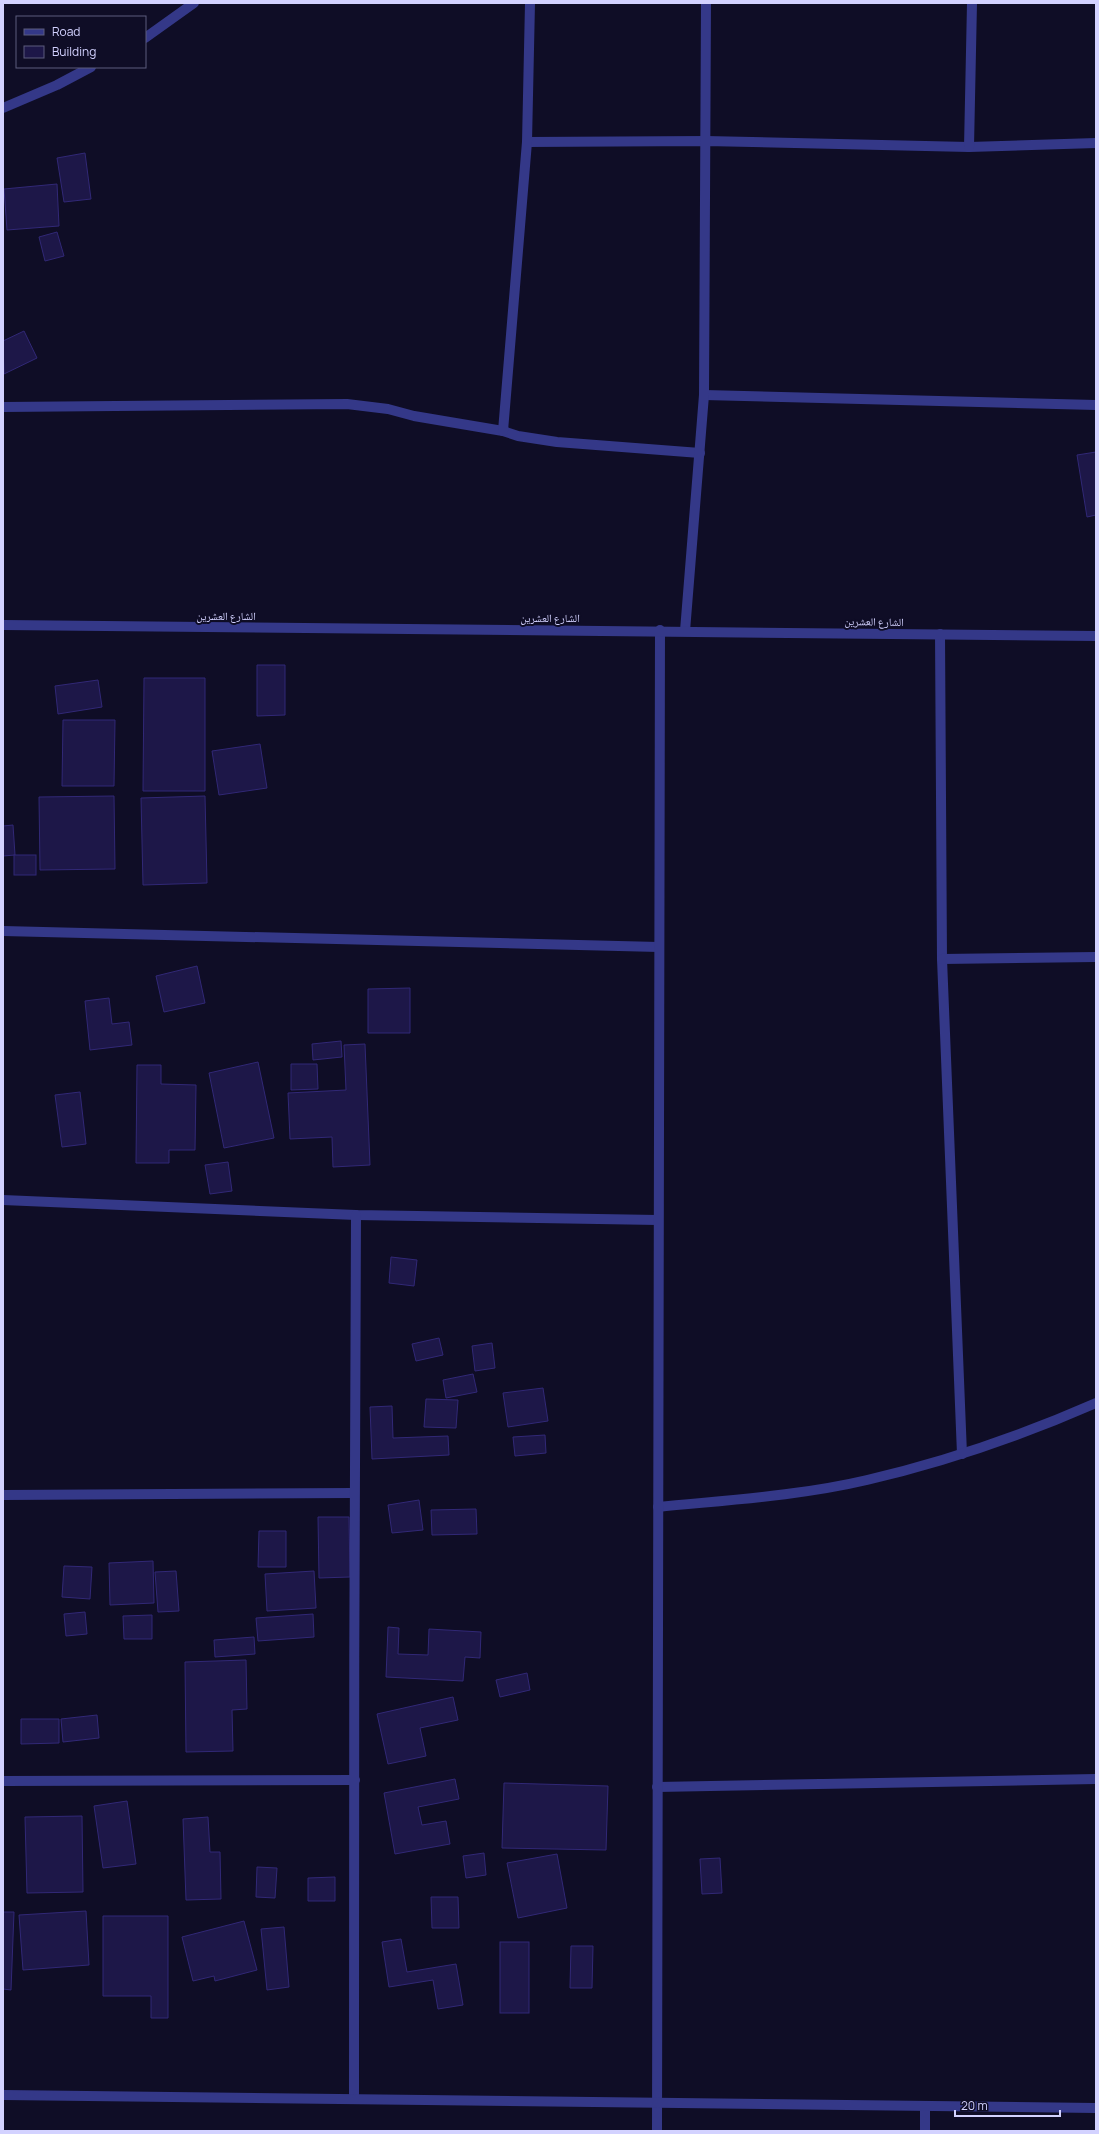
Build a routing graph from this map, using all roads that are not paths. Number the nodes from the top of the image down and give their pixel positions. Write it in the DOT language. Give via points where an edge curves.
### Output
graph roads {
  1 [pos="194,3"];
  2 [pos="530,3"];
  3 [pos="706,3"];
  4 [pos="972,3"];
  5 [pos="146,37"];
  6 [pos="89,68"];
  7 [pos="3,108"];
  8 [pos="706,141"];
  9 [pos="527,142"];
  10 [pos="1096,143"];
  11 [pos="969,147"];
  12 [pos="704,395"];
  13 [pos="1096,405"];
  14 [pos="3,407"];
  15 [pos="503,431"];
  16 [pos="700,453"];
  17 [pos="3,625"];
  18 [pos="660,630"];
  19 [pos="685,631"];
  20 [pos="940,634"];
  21 [pos="1096,636"];
  22 [pos="3,930"];
  23 [pos="659,947"];
  24 [pos="1096,957"];
  25 [pos="942,959"];
  26 [pos="3,1200"];
  27 [pos="356,1215"];
  28 [pos="658,1220"];
  29 [pos="1096,1403"];
  30 [pos="962,1454"];
  31 [pos="353,1494"];
  32 [pos="3,1495"];
  33 [pos="658,1507"];
  34 [pos="1096,1779"];
  35 [pos="355,1780"];
  36 [pos="3,1781"];
  37 [pos="657,1787"];
  38 [pos="3,2095"];
  39 [pos="354,2099"];
  40 [pos="657,2103"];
  41 [pos="926,2106"];
  42 [pos="1096,2108"];
  43 [pos="657,2131"];
  44 [pos="925,2131"];
  1 -- 5 [label="street"];
  2 -- 9 [label="street"];
  3 -- 8 [label="street"];
  4 -- 11 [label="street"];
  6 -- 7 [label="street"];
  8 -- 9 [label="street"];
  8 -- 11 [label="street"];
  8 -- 12 [label="street"];
  9 -- 15 [label="street"];
  10 -- 11 [label="street"];
  12 -- 13 [label="street"];
  12 -- 16 [label="street"];
  14 -- 15 [label="street" via="348,404"];
  15 -- 16 [label="street" via="557,442"];
  16 -- 19 [label="street"];
  17 -- 18 [label="street, الشارع العشرين"];
  18 -- 19 [label="street, الشارع العشرين"];
  18 -- 23 [label="street"];
  19 -- 20 [label="street, الشارع العشرين"];
  20 -- 21 [label="street, الشارع العشرين"];
  20 -- 25 [label="street"];
  22 -- 23 [label="street"];
  23 -- 28 [label="street"];
  24 -- 25 [label="street"];
  25 -- 30 [label="street"];
  26 -- 27 [label="street"];
  27 -- 28 [label="street"];
  27 -- 31 [label="street"];
  28 -- 33 [label="street"];
  29 -- 30 [label="street"];
  30 -- 33 [label="street" via="866,1480 790,1492"];
  31 -- 32 [label="street"];
  31 -- 35 [label="street"];
  33 -- 37 [label="street"];
  34 -- 37 [label="street"];
  35 -- 36 [label="street"];
  35 -- 39 [label="street"];
  37 -- 40 [label="street"];
  38 -- 39 [label="street"];
  39 -- 40 [label="street"];
  40 -- 41 [label="street"];
  40 -- 43 [label="street"];
  41 -- 42 [label="street"];
  41 -- 44 [label="street"];
}
